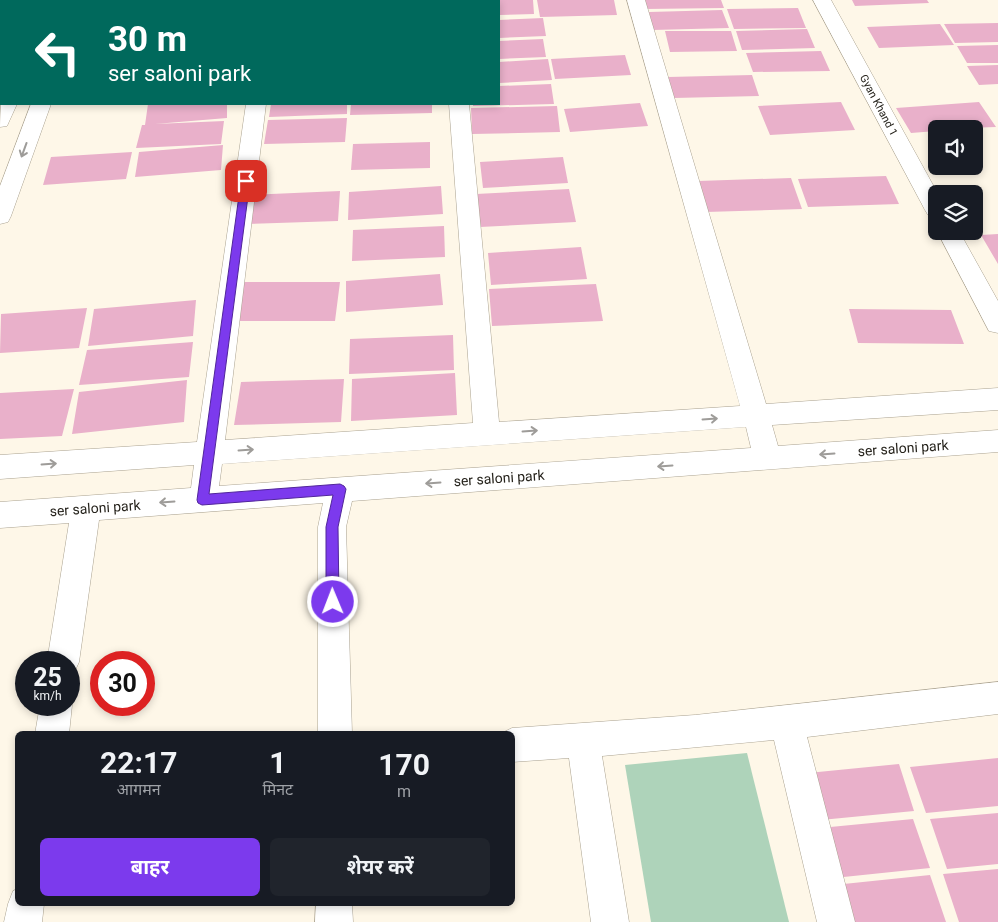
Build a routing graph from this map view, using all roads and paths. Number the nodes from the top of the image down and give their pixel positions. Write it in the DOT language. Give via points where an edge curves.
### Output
graph roads {
  1 [pos="636,0"];
  2 [pos="822,0"];
  3 [pos="7,105"];
  4 [pos="41,105"];
  5 [pos="256,105"];
  6 [pos="459,105"];
  7 [pos="0,121"];
  8 [pos="928,195"];
  9 [pos="0,216"];
  10 [pos="953,240"];
  11 [pos="998,324"];
  12 [pos="998,399"];
  13 [pos="756,416"];
  14 [pos="487,434"];
  15 [pos="998,441"];
  16 [pos="209,453"];
  17 [pos="768,458"];
  18 [pos="0,467"];
  19 [pos="340,489"];
  20 [pos="202,500"];
  21 [pos="86,508"];
  22 [pos="0,515"];
  23 [pos="64,651"];
  24 [pos="998,698"];
  25 [pos="54,716"];
  26 [pos="787,724"];
  27 [pos="52,731"];
  28 [pos="334,731"];
  29 [pos="583,741"];
  30 [pos="515,745"];
  31 [pos="26,906"];
  32 [pos="334,906"];
  33 [pos="23,922"];
  34 [pos="334,922"];
  35 [pos="610,922"];
  36 [pos="836,922"];
  1 -- 13 [label="street"];
  2 -- 8 [label="street, Gyan Khand 1"];
  3 -- 7 [label="street"];
  4 -- 9 [label="street, one-way"];
  5 -- 16 [label="street"];
  6 -- 14 [label="street"];
  10 -- 11 [label="street"];
  12 -- 13 [label="street"];
  14 -- 13 [label="street, one-way"];
  13 -- 17 [label="street"];
  16 -- 14 [label="street, one-way"];
  15 -- 17 [label="street, ser saloni park, one-way"];
  18 -- 16 [label="street, one-way"];
  16 -- 20 [label="street"];
  17 -- 19 [label="street, ser saloni park, one-way"];
  19 -- 20 [label="street, ser saloni park"];
  19 -- 28 [label="street" via="332,527"];
  20 -- 21 [label="street, ser saloni park, one-way"];
  21 -- 22 [label="street, ser saloni park"];
  21 -- 23 [label="street"];
  24 -- 26 [label="street"];
  25 -- 27 [label="street"];
  26 -- 29 [label="street"];
  26 -- 36 [label="street"];
  29 -- 30 [label="street"];
  29 -- 35 [label="street"];
  31 -- 33 [label="street"];
  32 -- 34 [label="street"];
}
